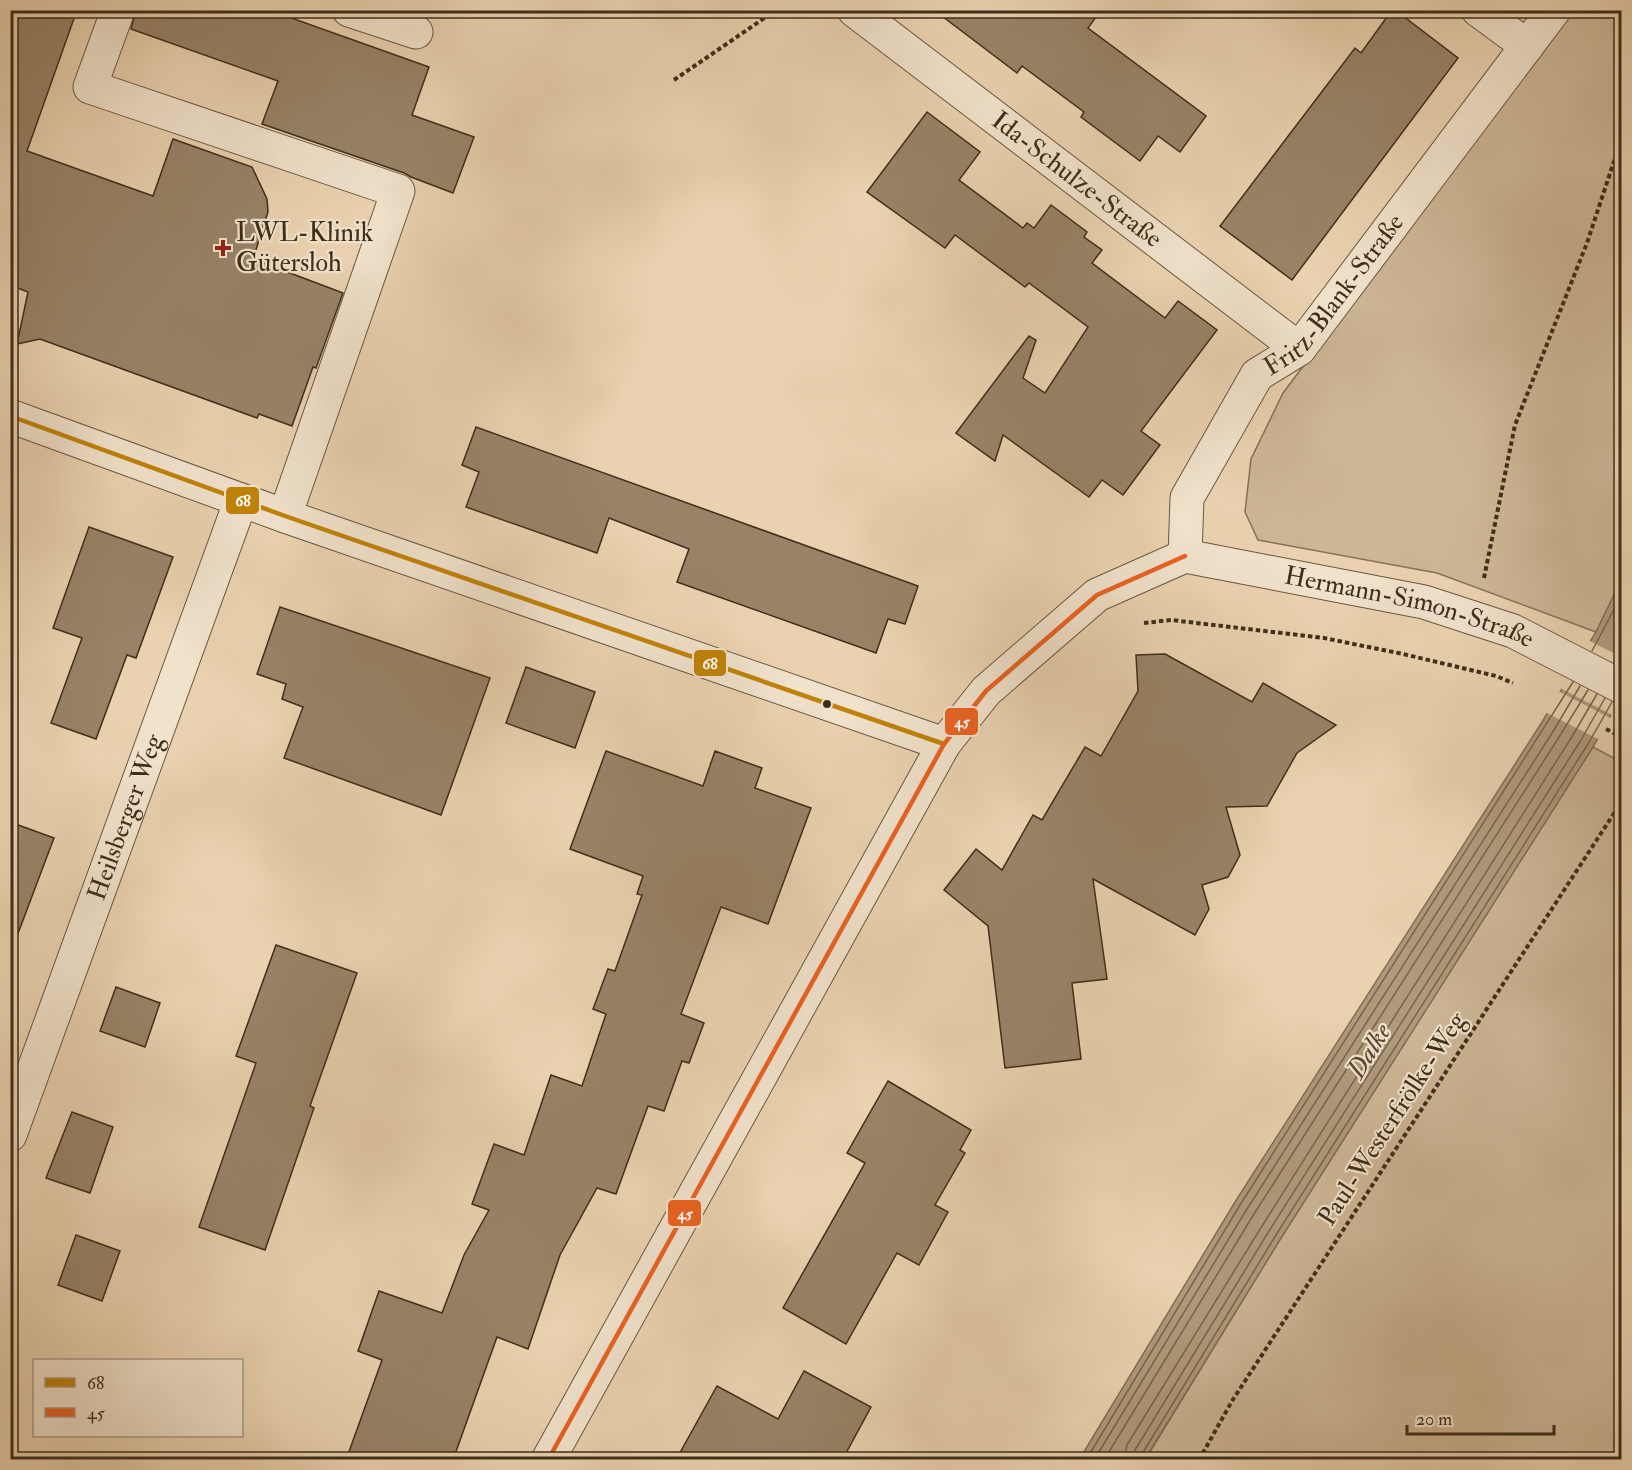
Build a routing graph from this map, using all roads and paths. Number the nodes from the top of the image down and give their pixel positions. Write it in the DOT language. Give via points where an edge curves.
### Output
graph roads {
  1 [pos="118,10"];
  2 [pos="349,10"];
  3 [pos="776,10"];
  4 [pos="854,10"];
  5 [pos="1478,10"];
  6 [pos="1554,10"];
  7 [pos="416,32"];
  8 [pos="1527,46"];
  9 [pos="674,80"];
  10 [pos="1622,137"];
  11 [pos="1299,349"];
  12 [pos="10,416"];
  13 [pos="241,500"];
  14 [pos="285,516"];
  15 [pos="1185,556"];
  16 [pos="1475,619"];
  17 [pos="1138,624"];
  18 [pos="1522,686"];
  19 [pos="1622,687"];
  20 [pos="944,744"];
  21 [pos="1622,801"];
  22 [pos="10,1135"];
  23 [pos="1614,1375"];
  24 [pos="1622,1378"];
  25 [pos="548,1460"];
  26 [pos="1199,1460"];
  1 -- 14 [label="street" via="90,87 398,191"];
  2 -- 7 [label="street"];
  3 -- 9 [label="path"];
  4 -- 11 [label="street, Ida-Schulze-Straße"];
  5 -- 8 [label="street"];
  6 -- 8 [label="street, Fritz-Blank-Straße"];
  8 -- 11 [label="street, Fritz-Blank-Straße"];
  10 -- 16 [label="path" via="1587,243 1515,425"];
  11 -- 15 [label="street, Fritz-Blank-Straße" via="1257,375 1187,498"];
  12 -- 13 [label="street"];
  13 -- 14 [label="street"];
  13 -- 22 [label="street, Heilsberger Weg"];
  14 -- 20 [label="street"];
  15 -- 16 [label="street, Hermann-Simon-Straße" via="1424,602"];
  15 -- 20 [label="street" via="1096,595 986,691"];
  16 -- 19 [label="street, Hermann-Simon-Straße" via="1513,632"];
  17 -- 18 [label="path" via="1171,620 1324,638 1484,673"];
  20 -- 25 [label="street"];
  21 -- 26 [label="path, Paul-Westerfrölke-Weg" via="1238,1391"];
  23 -- 24 [label="path"];
}
